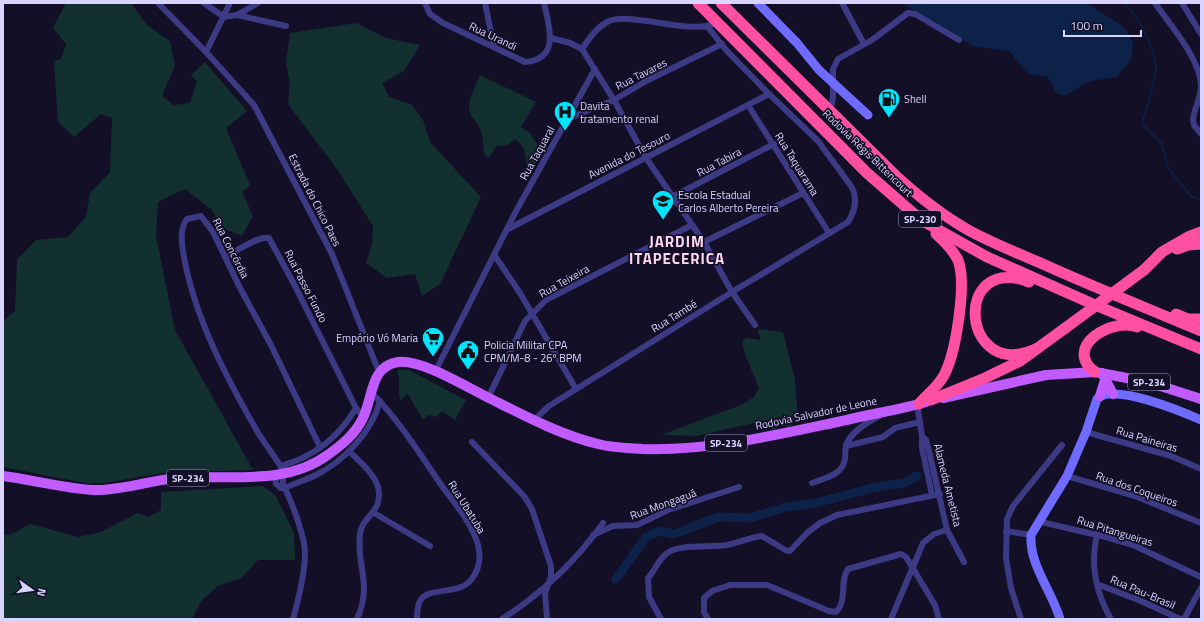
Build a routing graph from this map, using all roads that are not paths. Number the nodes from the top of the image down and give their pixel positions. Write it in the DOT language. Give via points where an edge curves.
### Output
graph roads {
  1 [pos="158,3"];
  2 [pos="204,3"];
  3 [pos="230,3"];
  4 [pos="258,3"];
  5 [pos="425,3"];
  6 [pos="485,3"];
  7 [pos="544,3"];
  8 [pos="698,3"];
  9 [pos="721,3"];
  10 [pos="758,3"];
  11 [pos="842,3"];
  12 [pos="1155,3"];
  13 [pos="1182,3"];
  14 [pos="237,15"];
  15 [pos="224,17"];
  16 [pos="719,23"];
  17 [pos="286,26"];
  18 [pos="707,26"];
  19 [pos="1201,34"];
  20 [pos="551,38"];
  21 [pos="959,40"];
  22 [pos="722,44"];
  23 [pos="864,44"];
  24 [pos="494,47"];
  25 [pos="582,49"];
  26 [pos="206,52"];
  27 [pos="595,69"];
  28 [pos="833,81"];
  29 [pos="769,94"];
  30 [pos="614,100"];
  31 [pos="748,105"];
  32 [pos="830,111"];
  33 [pos="868,115"];
  34 [pos="567,119"];
  35 [pos="1199,132"];
  36 [pos="774,144"];
  37 [pos="646,158"];
  38 [pos="803,193"];
  39 [pos="674,196"];
  40 [pos="921,220"];
  41 [pos="692,225"];
  42 [pos="508,229"];
  43 [pos="1201,232"];
  44 [pos="829,233"];
  45 [pos="704,242"];
  46 [pos="1201,244"];
  47 [pos="495,256"];
  48 [pos="225,257"];
  49 [pos="1146,268"];
  50 [pos="1092,285"];
  51 [pos="732,292"];
  52 [pos="1095,305"];
  53 [pos="532,313"];
  54 [pos="1201,319"];
  55 [pos="755,325"];
  56 [pos="1201,332"];
  57 [pos="1038,348"];
  58 [pos="1201,349"];
  59 [pos="1201,352"];
  60 [pos="379,372"];
  61 [pos="435,372"];
  62 [pos="1101,375"];
  63 [pos="576,389"];
  64 [pos="371,392"];
  65 [pos="1112,394"];
  66 [pos="1100,396"];
  67 [pos="488,398"];
  68 [pos="1201,399"];
  69 [pos="931,400"];
  70 [pos="380,401"];
  71 [pos="918,404"];
  72 [pos="356,408"];
  73 [pos="887,410"];
  74 [pos="364,417"];
  75 [pos="534,420"];
  76 [pos="1201,420"];
  77 [pos="920,422"];
  78 [pos="1086,432"];
  79 [pos="922,436"];
  80 [pos="472,442"];
  81 [pos="1062,445"];
  82 [pos="846,446"];
  83 [pos="320,447"];
  84 [pos="349,451"];
  85 [pos="1201,469"];
  86 [pos="281,473"];
  87 [pos="3,476"];
  88 [pos="1066,476"];
  89 [pos="812,482"];
  90 [pos="739,487"];
  91 [pos="283,488"];
  92 [pos="940,494"];
  93 [pos="932,495"];
  94 [pos="374,514"];
  95 [pos="1041,522"];
  96 [pos="603,523"];
  97 [pos="1201,523"];
  98 [pos="947,530"];
  99 [pos="1006,531"];
  100 [pos="1096,534"];
  101 [pos="593,535"];
  102 [pos="1031,536"];
  103 [pos="430,546"];
  104 [pos="964,562"];
  105 [pos="913,567"];
  106 [pos="1201,577"];
  107 [pos="1097,584"];
  108 [pos="546,586"];
  109 [pos="1201,588"];
  110 [pos="293,619"];
  111 [pos="357,619"];
  112 [pos="416,619"];
  113 [pos="502,619"];
  114 [pos="547,619"];
  115 [pos="661,619"];
  116 [pos="708,619"];
  117 [pos="891,619"];
  118 [pos="939,619"];
  119 [pos="1021,619"];
  120 [pos="1060,619"];
  121 [pos="1111,619"];
  122 [pos="1180,619"];
  123 [pos="1184,619"];
  1 -- 26 [label="street, Estrada do Chico Paes"];
  2 -- 15 [label="street"];
  3 -- 15 [label="street"];
  4 -- 14 [label="street"];
  5 -- 24 [label="street, Rua Urandi" via="435,18"];
  6 -- 24 [label="street"];
  7 -- 20 [label="street"];
  8 -- 16 [label="highway, Rodovia Régis Bittencourt / SP-230"];
  9 -- 32 [label="highway, Rodovia Régis Bittencourt / SP-230"];
  10 -- 28 [label="street" via="819,70"];
  11 -- 23 [label="street"];
  12 -- 35 [label="street" via="1183,43 1199,72 1201,89 1193,120"];
  13 -- 19 [label="street"];
  14 -- 15 [label="street"];
  14 -- 17 [label="street"];
  15 -- 26 [label="street"];
  16 -- 18 [label="street"];
  16 -- 40 [label="highway, Rodovia Régis Bittencourt / SP-230" via="867,173"];
  18 -- 22 [label="street, Rua També"];
  18 -- 25 [label="street" via="617,19 602,25"];
  20 -- 24 [label="street, Rua Urandi" via="544,53 532,61 525,62"];
  20 -- 25 [label="street"];
  21 -- 23 [label="street" via="911,12"];
  22 -- 29 [label="street, Rua També"];
  22 -- 30 [label="street, Rua Tavares" via="646,81"];
  23 -- 28 [label="street" via="838,59 833,69"];
  25 -- 27 [label="street"];
  26 -- 60 [label="street, Estrada do Chico Paes" via="254,105 332,254"];
  27 -- 30 [label="street"];
  27 -- 34 [label="street, Rua Taquaral"];
  28 -- 32 [label="street"];
  28 -- 33 [label="street"];
  29 -- 31 [label="street, Avenida do Tesouro"];
  29 -- 44 [label="street, Rua També" via="818,141 853,190 854,209 848,222"];
  30 -- 34 [label="street, Rua Tavares"];
  30 -- 37 [label="street"];
  31 -- 36 [label="street, Rua Taquarama"];
  31 -- 37 [label="street, Avenida do Tesouro"];
  32 -- 50 [label="highway, Rodovia Régis Bittencourt / SP-230" via="919,197 945,215 986,238"];
  34 -- 42 [label="street, Rua Taquaral"];
  36 -- 38 [label="street, Rua Taquarama"];
  36 -- 39 [label="street, Rua Tabira"];
  37 -- 39 [label="street"];
  37 -- 42 [label="street, Avenida do Tesouro"];
  38 -- 44 [label="street, Rua Taquarama"];
  38 -- 45 [label="street"];
  39 -- 41 [label="street"];
  40 -- 52 [label="highway, Rodovia Régis Bittencourt / SP-230" via="987,257"];
  40 -- 71 [label="highway" via="954,252 960,269 962,287 950,362 940,381"];
  41 -- 45 [label="street"];
  41 -- 53 [label="street, Rua Teixeira" via="561,291"];
  42 -- 47 [label="street, Rua Taquaral"];
  43 -- 49 [label="highway" via="1162,252"];
  44 -- 51 [label="street, Rua També"];
  45 -- 51 [label="street"];
  46 -- 49 [label="highway" via="1183,246"];
  47 -- 53 [label="street"];
  47 -- 61 [label="street, Rua Taquaral"];
  48 -- 72 [label="street, Rua Passo Fundo" via="262,238 266,237 272,242"];
  48 -- 83 [label="street, Rua Concórdia"];
  48 -- 86 [label="street, Rua Concórdia" via="205,219 198,216 187,219 182,230 183,244 188,278 197,308 247,412"];
  49 -- 57 [label="highway, bridge"];
  50 -- 54 [label="highway" via="1110,288 1188,319"];
  50 -- 56 [label="highway, Rodovia Régis Bittencourt / SP-230"];
  51 -- 55 [label="street"];
  51 -- 63 [label="street, Rua També"];
  52 -- 57 [label="highway" via="1019,278 1001,278 984,288 977,299 974,314 976,327 985,342 1010,354"];
  52 -- 58 [label="highway, Rodovia Régis Bittencourt / SP-230"];
  53 -- 63 [label="street"];
  53 -- 67 [label="street, Rua Teixeira" via="519,331"];
  57 -- 69 [label="highway" via="1004,369"];
  59 -- 62 [label="highway" via="1133,326 1120,324 1106,329 1085,347 1085,361"];
  60 -- 61 [label="main road, Rodovia Salvador de Leone / SP-234" via="387,365 408,362"];
  60 -- 64 [label="main road, SP-234"];
  61 -- 67 [label="main road, Rodovia Salvador de Leone / SP-234"];
  62 -- 65 [label="main road"];
  62 -- 66 [label="main road"];
  62 -- 68 [label="main road, Rodovia Salvador de Leone / SP-234" via="1148,382"];
  62 -- 69 [label="main road, Rodovia Salvador de Leone / SP-234" via="1046,375"];
  63 -- 75 [label="street, Rua També" via="540,412"];
  64 -- 70 [label="street, Rua Ubatuba"];
  64 -- 74 [label="main road, SP-234"];
  65 -- 66 [label="street"];
  65 -- 76 [label="street" via="1168,406"];
  66 -- 78 [label="street"];
  67 -- 75 [label="main road, Rodovia Salvador de Leone / SP-234"];
  69 -- 71 [label="main road, Rodovia Salvador de Leone / SP-234"];
  70 -- 84 [label="street" via="370,423"];
  70 -- 112 [label="street, Rua Ubatuba" via="400,425 462,514 479,546 478,566 471,580 461,588 423,597"];
  71 -- 73 [label="main road, Rodovia Salvador de Leone / SP-234"];
  71 -- 77 [label="street, Alameda Ametista"];
  72 -- 74 [label="street, Rua Passo Fundo"];
  72 -- 83 [label="street" via="347,424"];
  73 -- 75 [label="main road, Rodovia Salvador de Leone / SP-234" via="774,436 676,449 613,447 598,444"];
  73 -- 82 [label="street" via="854,432"];
  74 -- 86 [label="main road, SP-234" via="352,437 326,457 306,468"];
  77 -- 79 [label="street, Alameda Ametista"];
  77 -- 82 [label="street" via="895,428 883,437"];
  78 -- 85 [label="street, Rua Paineiras" via="1171,456"];
  78 -- 88 [label="street"];
  79 -- 92 [label="street, Alameda Ametista" via="928,445"];
  79 -- 93 [label="street, Alameda Ametista" via="922,448"];
  80 -- 108 [label="street" via="528,501 551,566"];
  81 -- 99 [label="street" via="1013,506"];
  82 -- 89 [label="street" via="845,460 838,472"];
  83 -- 86 [label="street"];
  84 -- 91 [label="street" via="322,472"];
  84 -- 94 [label="street" via="376,482 379,496"];
  86 -- 87 [label="main road, SP-234" via="177,478 95,490"];
  86 -- 91 [label="street" via="276,484"];
  88 -- 95 [label="street"];
  88 -- 97 [label="street, Rua dos Coqueiros" via="1136,496"];
  90 -- 101 [label="street, Rua Mongaguá" via="668,510 637,525 609,528"];
  91 -- 110 [label="street" via="296,512 304,544 301,584"];
  92 -- 93 [label="street"];
  92 -- 98 [label="street, Alameda Ametista"];
  93 -- 115 [label="street" via="837,515 820,523 790,551 762,536 725,545 692,547 666,553 648,578 649,597"];
  94 -- 103 [label="street"];
  94 -- 111 [label="street" via="363,524 360,533 365,579 364,597"];
  95 -- 100 [label="street, Rua Pitangueiras"];
  95 -- 102 [label="street"];
  96 -- 101 [label="street, Rua Mongaguá"];
  98 -- 104 [label="street, Alameda Ametista"];
  98 -- 105 [label="street" via="925,540"];
  99 -- 102 [label="street"];
  99 -- 119 [label="street" via="1008,572"];
  100 -- 106 [label="street, Rua Pitangueiras" via="1142,549"];
  100 -- 107 [label="street" via="1092,562"];
  101 -- 108 [label="street, Rua Mongaguá"];
  102 -- 120 [label="street" via="1033,557"];
  105 -- 116 [label="street" via="906,556 901,554 848,569 844,579 843,601 841,608 836,612 767,585 730,585 712,591 704,598 704,612"];
  105 -- 117 [label="street"];
  105 -- 118 [label="street" via="935,605"];
  107 -- 121 [label="street"];
  107 -- 122 [label="street, Rua Pau-Brasil"];
  108 -- 113 [label="street, Rua Mongaguá" via="534,598"];
  108 -- 114 [label="street"];
  109 -- 123 [label="street"];
}
